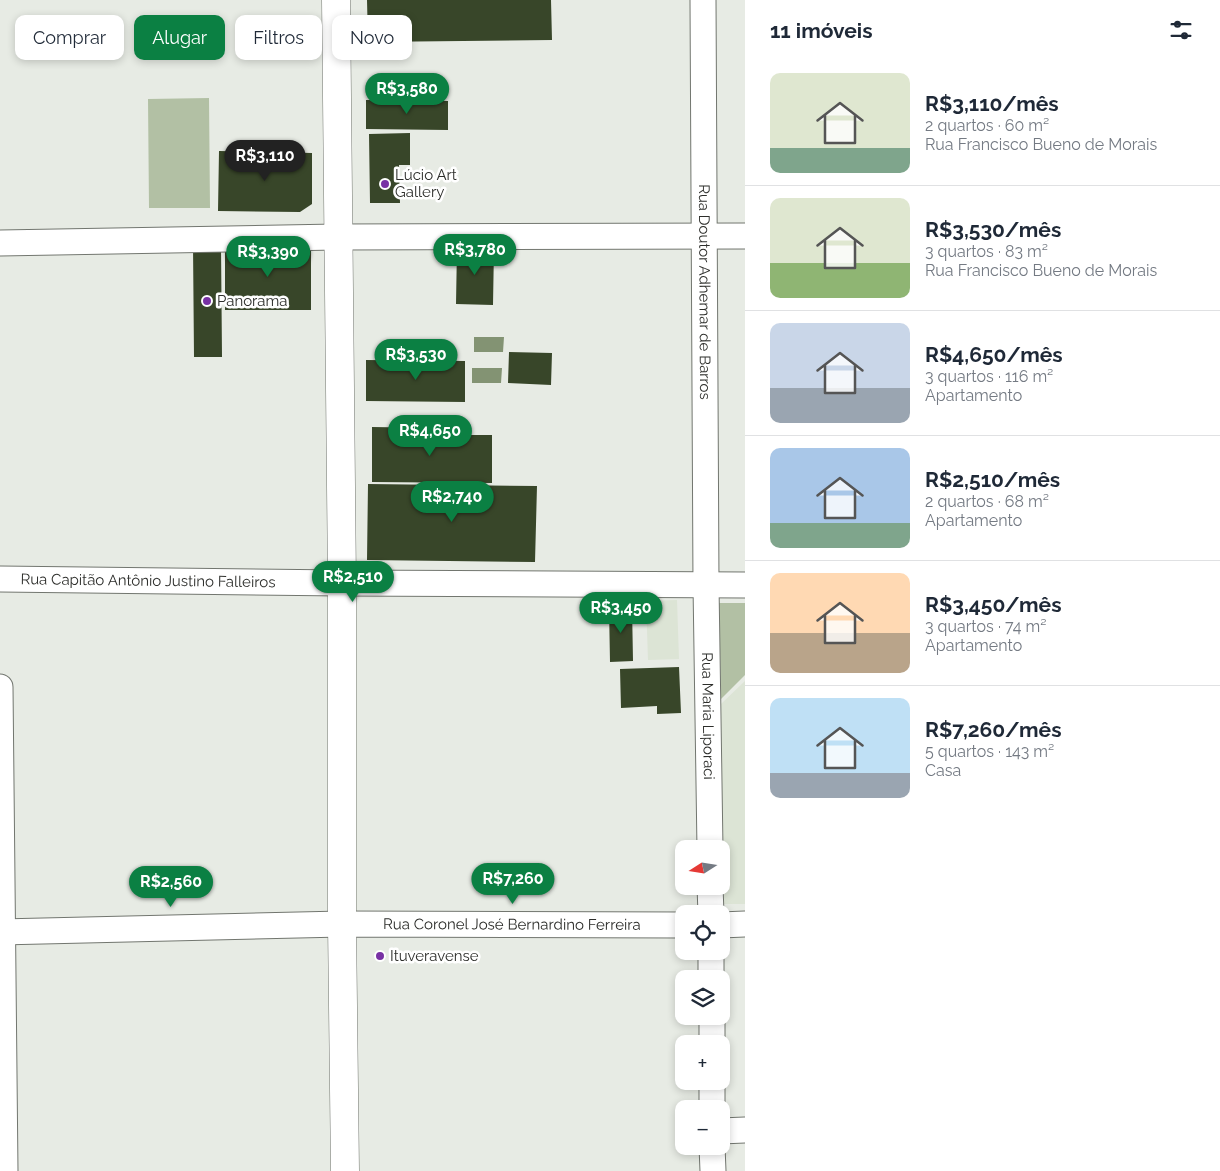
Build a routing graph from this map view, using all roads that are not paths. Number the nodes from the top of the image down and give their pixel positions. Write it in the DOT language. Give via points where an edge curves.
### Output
graph roads {
  1 [pos="336,0"];
  2 [pos="350,0"];
  3 [pos="703,0"];
  4 [pos="704,236"];
  5 [pos="745,236"];
  6 [pos="345,237"];
  7 [pos="0,243"];
  8 [pos="0,579"];
  9 [pos="349,583"];
  10 [pos="706,585"];
  11 [pos="745,585"];
  12 [pos="0,687"];
  13 [pos="710,840"];
  14 [pos="350,924"];
  15 [pos="745,924"];
  16 [pos="675,925"];
  17 [pos="730,925"];
  18 [pos="1,932"];
  19 [pos="730,1130"];
  20 [pos="745,1130"];
  21 [pos="712,1155"];
  22 [pos="5,1171"];
  23 [pos="345,1171"];
  24 [pos="360,1171"];
  25 [pos="713,1171"];
  1 -- 6 [label="main road"];
  2 -- 6 [label="main road"];
  3 -- 4 [label="street, Rua Doutor Adhemar de Barros"];
  4 -- 5 [label="street"];
  4 -- 6 [label="street"];
  4 -- 10 [label="street, Rua Doutor Adhemar de Barros"];
  6 -- 7 [label="street"];
  6 -- 9 [label="main road"];
  8 -- 9 [label="street, Rua Capitão Antônio Justino Falleiros"];
  9 -- 10 [label="street, Rua Capitão Antônio Justino Falleiros"];
  9 -- 14 [label="main road"];
  10 -- 11 [label="street, Rua Capitão Antônio Justino Falleiros"];
  10 -- 13 [label="street, Rua Maria Liporaci"];
  12 -- 18 [label="street"];
  14 -- 16 [label="street, Rua Coronel José Bernardino Ferreira"];
  14 -- 18 [label="street, Rua Coronel José Bernardino Ferreira"];
  14 -- 23 [label="main road"];
  14 -- 24 [label="main road"];
  15 -- 17 [label="street"];
  18 -- 22 [label="street"];
  19 -- 20 [label="street"];
  21 -- 25 [label="street"];
}
